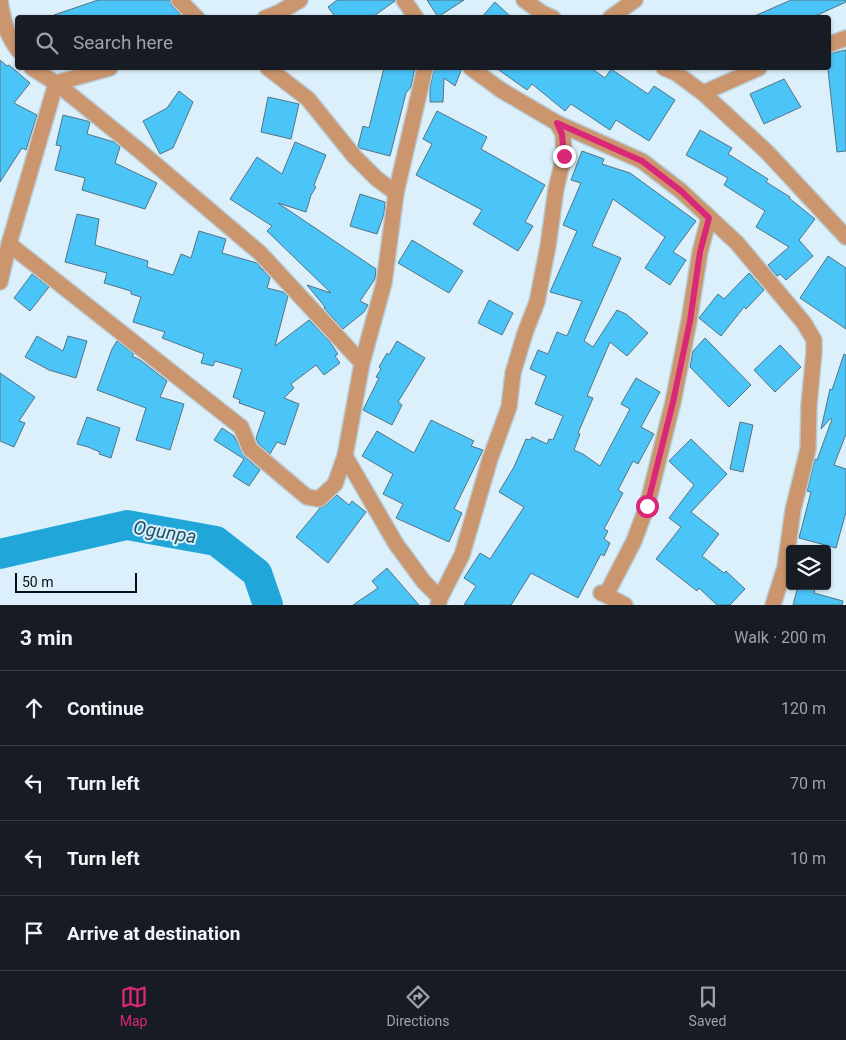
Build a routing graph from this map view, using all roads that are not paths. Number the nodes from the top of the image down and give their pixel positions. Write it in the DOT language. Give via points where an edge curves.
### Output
graph roads {
  1 [pos="179,0"];
  2 [pos="300,0"];
  3 [pos="404,0"];
  4 [pos="524,0"];
  5 [pos="635,0"];
  6 [pos="0,1"];
  7 [pos="194,15"];
  8 [pos="272,15"];
  9 [pos="414,15"];
  10 [pos="548,15"];
  11 [pos="614,15"];
  12 [pos="846,38"];
  13 [pos="831,44"];
  14 [pos="15,46"];
  15 [pos="35,70"];
  16 [pos="103,70"];
  17 [pos="271,70"];
  18 [pos="424,70"];
  19 [pos="473,70"];
  20 [pos="669,70"];
  21 [pos="755,70"];
  22 [pos="56,83"];
  23 [pos="703,93"];
  24 [pos="557,123"];
  25 [pos="396,193"];
  26 [pos="709,218"];
  27 [pos="846,237"];
  28 [pos="9,244"];
  29 [pos="0,282"];
  30 [pos="362,363"];
  31 [pos="345,456"];
  32 [pos="439,601"];
  33 [pos="625,605"];
  34 [pos="773,605"];
  1 -- 7 [label="street"];
  2 -- 8 [label="street"];
  3 -- 9 [label="street"];
  4 -- 10 [label="street"];
  5 -- 11 [label="street"];
  6 -- 14 [label="street" via="4,26"];
  12 -- 13 [label="street"];
  15 -- 22 [label="street"];
  16 -- 22 [label="street"];
  17 -- 25 [label="street" via="308,98 354,156"];
  18 -- 25 [label="street"];
  19 -- 24 [label="street"];
  20 -- 23 [label="street"];
  21 -- 23 [label="street"];
  22 -- 28 [label="street"];
  22 -- 30 [label="street" via="260,253"];
  23 -- 27 [label="street" via="767,152"];
  24 -- 26 [label="street" via="642,161"];
  24 -- 32 [label="street" via="562,134 564,156 537,302 513,373 509,407 462,555"];
  25 -- 30 [label="street" via="384,283"];
  26 -- 33 [label="street" via="673,402 647,506 634,541 603,594"];
  26 -- 34 [label="street" via="737,243 804,323 814,340 808,449 793,510 785,567"];
  28 -- 29 [label="street"];
  28 -- 31 [label="street" via="241,427 250,449 308,497 319,499 335,484"];
  30 -- 31 [label="street"];
  31 -- 32 [label="street" via="396,544"];
}
